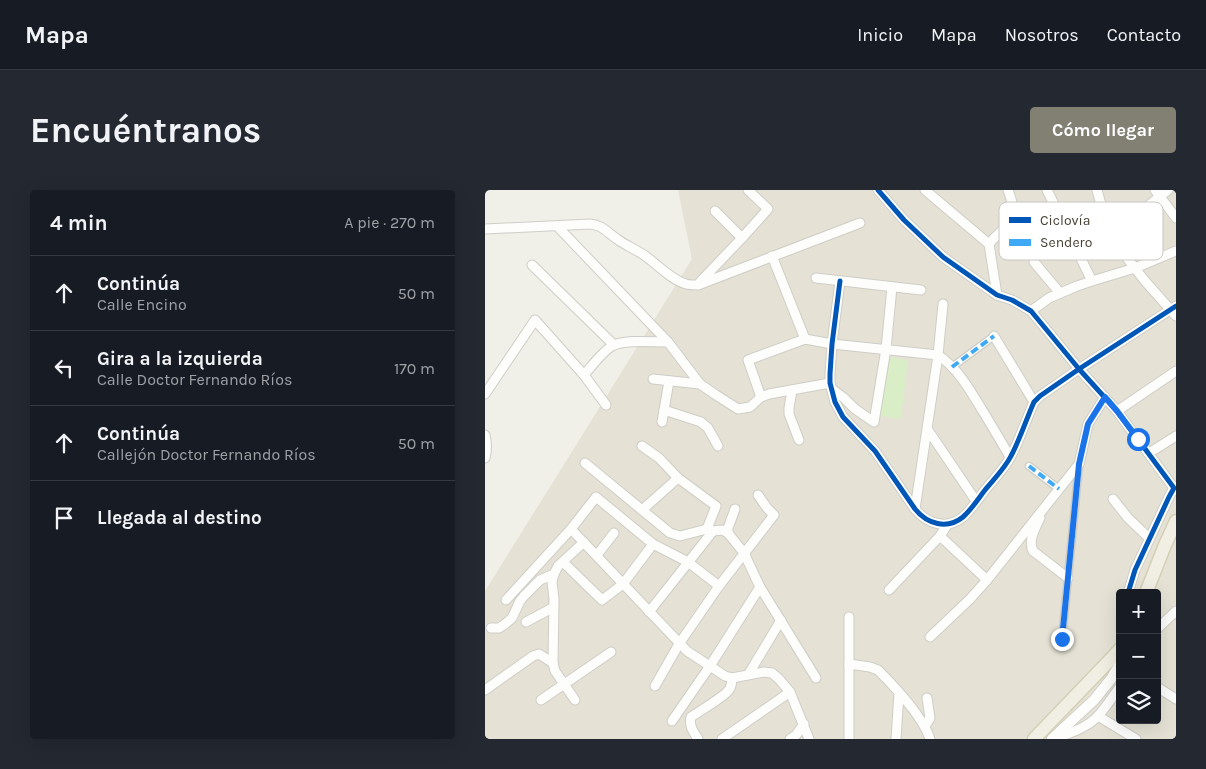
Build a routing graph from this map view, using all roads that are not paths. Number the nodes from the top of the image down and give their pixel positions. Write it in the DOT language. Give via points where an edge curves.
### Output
graph roads {
  1 [pos="748,190"];
  2 [pos="879,190"];
  3 [pos="925,190"];
  4 [pos="1008,190"];
  5 [pos="1047,190"];
  6 [pos="1168,190"];
  7 [pos="1157,193"];
  8 [pos="1012,202"];
  9 [pos="1053,202"];
  10 [pos="1147,202"];
  11 [pos="715,211"];
  12 [pos="1176,218"];
  13 [pos="485,220"];
  14 [pos="860,223"];
  15 [pos="557,226"];
  16 [pos="485,229"];
  17 [pos="999,234"];
  18 [pos="742,238"];
  19 [pos="989,244"];
  20 [pos="1176,251"];
  21 [pos="772,256"];
  22 [pos="1163,256"];
  23 [pos="1082,260"];
  24 [pos="1129,260"];
  25 [pos="1154,260"];
  26 [pos="1034,262"];
  27 [pos="532,264"];
  28 [pos="1135,268"];
  29 [pos="816,278"];
  30 [pos="840,281"];
  31 [pos="1092,281"];
  32 [pos="698,285"];
  33 [pos="892,287"];
  34 [pos="921,290"];
  35 [pos="1060,294"];
  36 [pos="997,295"];
  37 [pos="943,304"];
  38 [pos="1174,310"];
  39 [pos="1031,311"];
  40 [pos="993,336"];
  41 [pos="805,339"];
  42 [pos="668,342"];
  43 [pos="832,344"];
  44 [pos="614,345"];
  45 [pos="886,349"];
  46 [pos="938,355"];
  47 [pos="952,366"];
  48 [pos="1079,369"];
  49 [pos="1176,371"];
  50 [pos="584,375"];
  51 [pos="653,379"];
  52 [pos="669,381"];
  53 [pos="700,384"];
  54 [pos="831,386"];
  55 [pos="792,390"];
  56 [pos="485,393"];
  57 [pos="761,397"];
  58 [pos="1105,397"];
  59 [pos="1034,402"];
  60 [pos="606,405"];
  61 [pos="664,410"];
  62 [pos="1117,411"];
  63 [pos="662,422"];
  64 [pos="928,430"];
  65 [pos="485,435"];
  66 [pos="1176,436"];
  67 [pos="799,440"];
  68 [pos="642,446"];
  69 [pos="718,446"];
  70 [pos="1149,453"];
  71 [pos="485,458"];
  72 [pos="1011,458"];
  73 [pos="585,463"];
  74 [pos="1079,464"];
  75 [pos="1029,466"];
  76 [pos="678,478"];
  77 [pos="1059,489"];
  78 [pos="758,495"];
  79 [pos="1113,499"];
  80 [pos="976,501"];
  81 [pos="1044,507"];
  82 [pos="735,509"];
  83 [pos="915,509"];
  84 [pos="642,510"];
  85 [pos="1176,521"];
  86 [pos="947,525"];
  87 [pos="571,528"];
  88 [pos="710,530"];
  89 [pos="614,533"];
  90 [pos="729,533"];
  91 [pos="940,536"];
  92 [pos="1149,538"];
  93 [pos="584,542"];
  94 [pos="653,544"];
  95 [pos="744,552"];
  96 [pos="597,555"];
  97 [pos="563,562"];
  98 [pos="688,562"];
  99 [pos="554,574"];
  100 [pos="1068,578"];
  101 [pos="987,580"];
  102 [pos="623,584"];
  103 [pos="719,586"];
  104 [pos="761,587"];
  105 [pos="1129,589"];
  106 [pos="1148,589"];
  107 [pos="889,590"];
  108 [pos="506,600"];
  109 [pos="553,607"];
  110 [pos="1176,611"];
  111 [pos="649,612"];
  112 [pos="849,617"];
  113 [pos="781,620"];
  114 [pos="526,622"];
  115 [pos="1161,625"];
  116 [pos="491,628"];
  117 [pos="930,637"];
  118 [pos="1062,639"];
  119 [pos="679,644"];
  120 [pos="611,652"];
  121 [pos="1116,653"];
  122 [pos="553,664"];
  123 [pos="849,664"];
  124 [pos="710,666"];
  125 [pos="1116,671"];
  126 [pos="748,676"];
  127 [pos="733,678"];
  128 [pos="816,678"];
  129 [pos="564,684"];
  130 [pos="655,686"];
  131 [pos="1161,689"];
  132 [pos="485,690"];
  133 [pos="790,692"];
  134 [pos="1116,692"];
  135 [pos="899,693"];
  136 [pos="1174,694"];
  137 [pos="927,698"];
  138 [pos="541,700"];
  139 [pos="575,700"];
  140 [pos="1098,716"];
  141 [pos="672,721"];
  142 [pos="804,724"];
  143 [pos="925,726"];
  144 [pos="698,739"];
  145 [pos="722,739"];
  146 [pos="790,739"];
  147 [pos="809,739"];
  148 [pos="849,739"];
  149 [pos="895,739"];
  150 [pos="931,739"];
  151 [pos="1034,739"];
  152 [pos="1053,739"];
  153 [pos="1136,739"];
  1 -- 18 [label="street" via="768,209"];
  2 -- 36 [label="street" via="904,220 943,257"];
  3 -- 19 [label="street"];
  4 -- 8 [label="street"];
  5 -- 9 [label="street"];
  6 -- 7 [label="street"];
  7 -- 10 [label="street"];
  7 -- 12 [label="street"];
  11 -- 18 [label="street"];
  13 -- 16 [label="street"];
  14 -- 21 [label="street"];
  15 -- 16 [label="street"];
  15 -- 32 [label="street" via="603,227 673,277"];
  15 -- 42 [label="street"];
  17 -- 19 [label="street"];
  18 -- 32 [label="street"];
  19 -- 36 [label="street"];
  20 -- 22 [label="street"];
  21 -- 32 [label="street"];
  21 -- 41 [label="street"];
  23 -- 31 [label="street"];
  24 -- 28 [label="street"];
  25 -- 28 [label="street"];
  26 -- 35 [label="street"];
  27 -- 44 [label="street"];
  28 -- 31 [label="street"];
  28 -- 38 [label="street"];
  29 -- 30 [label="street"];
  30 -- 33 [label="street"];
  30 -- 43 [label="street"];
  31 -- 35 [label="street"];
  33 -- 34 [label="street"];
  33 -- 45 [label="street"];
  35 -- 39 [label="street"];
  36 -- 39 [label="street"];
  37 -- 46 [label="street"];
  38 -- 48 [label="street"];
  39 -- 48 [label="street"];
  40 -- 47 [label="street"];
  40 -- 59 [label="street"];
  41 -- 43 [label="street"];
  41 -- 57 [label="street" via="748,360"];
  42 -- 44 [label="street"];
  42 -- 53 [label="street"];
  43 -- 45 [label="street"];
  43 -- 54 [label="street"];
  44 -- 50 [label="street"];
  45 -- 46 [label="street"];
  45 -- 54 [label="street" via="874,422"];
  46 -- 47 [label="street"];
  46 -- 64 [label="street"];
  47 -- 72 [label="street"];
  48 -- 58 [label="street"];
  48 -- 59 [label="street"];
  49 -- 62 [label="street"];
  50 -- 56 [label="street" via="535,320"];
  50 -- 60 [label="street"];
  51 -- 52 [label="street"];
  52 -- 53 [label="street"];
  52 -- 61 [label="street"];
  53 -- 57 [label="street" via="738,409 750,407"];
  54 -- 55 [label="street"];
  54 -- 83 [label="street" via="843,417 875,451"];
  55 -- 57 [label="street"];
  55 -- 67 [label="street" via="789,414"];
  58 -- 62 [label="street"];
  58 -- 74 [label="street" via="1088,424"];
  59 -- 72 [label="street"];
  61 -- 63 [label="street"];
  61 -- 69 [label="street" via="701,422"];
  62 -- 70 [label="street"];
  64 -- 80 [label="street"];
  64 -- 83 [label="street"];
  65 -- 71 [label="street"];
  66 -- 70 [label="street"];
  68 -- 76 [label="street"];
  70 -- 92 [label="street" via="1174,488"];
  72 -- 80 [label="street"];
  73 -- 84 [label="street"];
  74 -- 77 [label="street"];
  74 -- 100 [label="street"];
  75 -- 77 [label="street"];
  76 -- 84 [label="street"];
  76 -- 88 [label="street" via="716,506"];
  77 -- 81 [label="street"];
  78 -- 95 [label="street" via="774,515"];
  79 -- 92 [label="street"];
  80 -- 86 [label="street" via="964,516"];
  81 -- 100 [label="street" via="1030,540 1031,546"];
  81 -- 101 [label="street"];
  82 -- 90 [label="street"];
  83 -- 86 [label="street" via="921,517"];
  84 -- 88 [label="street" via="675,535"];
  85 -- 106 [label="main road"];
  86 -- 91 [label="street"];
  87 -- 93 [label="street"];
  87 -- 94 [label="street" via="596,497"];
  87 -- 108 [label="street"];
  88 -- 90 [label="street"];
  88 -- 98 [label="street"];
  89 -- 96 [label="street"];
  90 -- 95 [label="street"];
  91 -- 101 [label="street"];
  91 -- 107 [label="street"];
  92 -- 105 [label="street"];
  93 -- 96 [label="street"];
  93 -- 97 [label="street"];
  94 -- 98 [label="street"];
  94 -- 102 [label="street"];
  95 -- 103 [label="street"];
  95 -- 104 [label="street"];
  96 -- 102 [label="street"];
  97 -- 99 [label="street"];
  97 -- 102 [label="street" via="602,600"];
  98 -- 103 [label="street"];
  98 -- 111 [label="street"];
  99 -- 109 [label="street"];
  99 -- 116 [label="street" via="540,580 524,596 505,624"];
  100 -- 118 [label="street"];
  101 -- 117 [label="street"];
  102 -- 111 [label="street"];
  103 -- 119 [label="street"];
  104 -- 113 [label="street"];
  104 -- 124 [label="street"];
  109 -- 114 [label="street"];
  109 -- 122 [label="street"];
  110 -- 115 [label="street"];
  111 -- 119 [label="street"];
  112 -- 123 [label="street"];
  113 -- 126 [label="street"];
  113 -- 128 [label="street"];
  119 -- 124 [label="street"];
  119 -- 130 [label="street"];
  120 -- 129 [label="street"];
  121 -- 151 [label="main road"];
  122 -- 129 [label="street"];
  122 -- 132 [label="street" via="539,654 533,656"];
  123 -- 135 [label="street" via="879,670"];
  123 -- 148 [label="street"];
  124 -- 127 [label="street"];
  124 -- 141 [label="street"];
  125 -- 152 [label="street" via="1094,700"];
  126 -- 127 [label="street"];
  126 -- 133 [label="street" via="771,673"];
  127 -- 144 [label="street" via="729,690 691,717 691,729"];
  129 -- 138 [label="street"];
  129 -- 139 [label="street"];
  131 -- 136 [label="street"];
  133 -- 142 [label="street"];
  133 -- 145 [label="street"];
  134 -- 140 [label="street"];
  135 -- 143 [label="street"];
  135 -- 149 [label="street"];
  137 -- 143 [label="street" via="930,718"];
  140 -- 152 [label="street" via="1079,730"];
  140 -- 153 [label="street"];
  142 -- 146 [label="street"];
  142 -- 147 [label="street"];
  143 -- 150 [label="street"];
}
